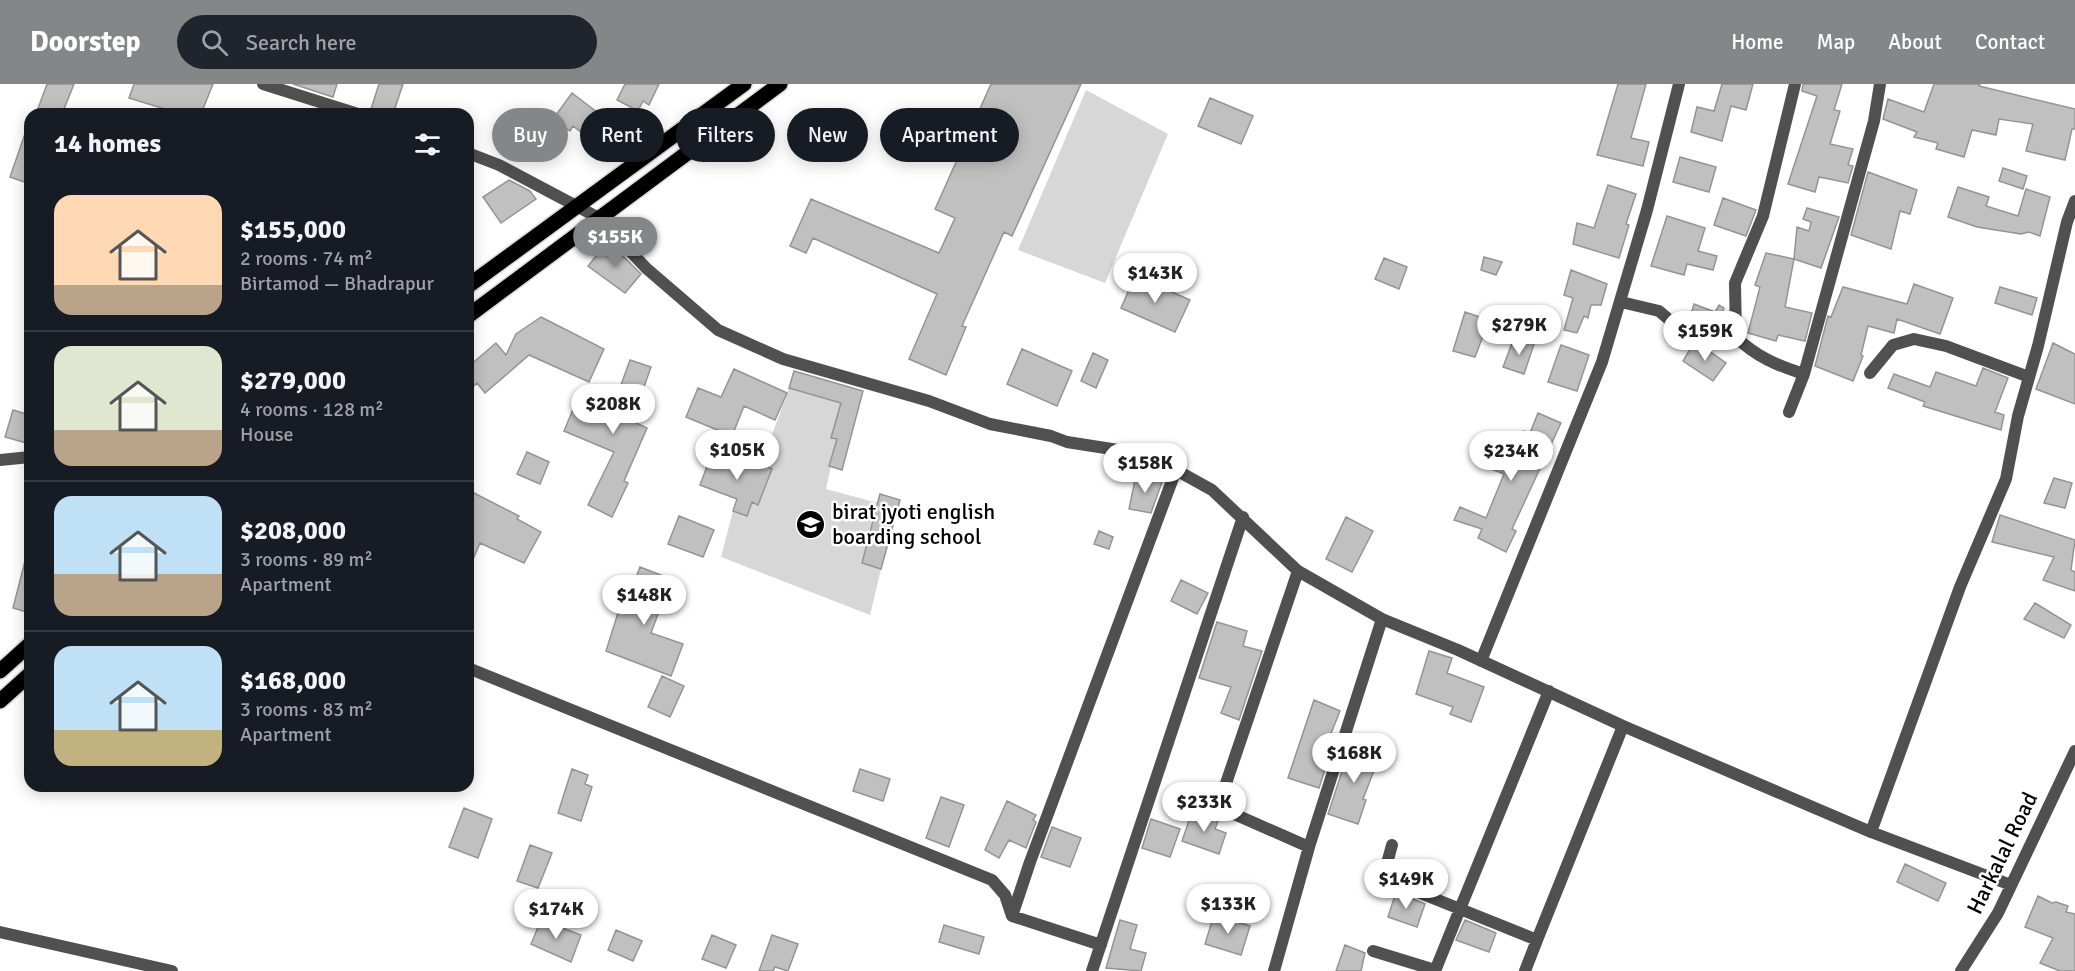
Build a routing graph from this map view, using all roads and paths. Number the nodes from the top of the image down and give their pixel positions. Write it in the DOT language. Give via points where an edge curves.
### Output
graph roads {
  1 [pos="263,84"];
  2 [pos="744,84"];
  3 [pos="780,84"];
  4 [pos="1679,84"];
  5 [pos="1795,84"];
  6 [pos="1880,84"];
  7 [pos="339,108"];
  8 [pos="474,155"];
  9 [pos="2075,201"];
  10 [pos="575,207"];
  11 [pos="599,218"];
  12 [pos="474,282"];
  13 [pos="1621,302"];
  14 [pos="474,312"];
  15 [pos="1739,340"];
  16 [pos="1870,373"];
  17 [pos="1804,374"];
  18 [pos="2029,377"];
  19 [pos="1789,412"];
  20 [pos="24,458"];
  21 [pos="0,460"];
  22 [pos="1176,470"];
  23 [pos="1243,518"];
  24 [pos="1298,571"];
  25 [pos="1382,619"];
  26 [pos="24,649"];
  27 [pos="1481,662"];
  28 [pos="474,670"];
  29 [pos="0,671"];
  30 [pos="24,679"];
  31 [pos="1550,691"];
  32 [pos="0,701"];
  33 [pos="1623,726"];
  34 [pos="2075,751"];
  35 [pos="1191,795"];
  36 [pos="1218,807"];
  37 [pos="1871,832"];
  38 [pos="1392,846"];
  39 [pos="1309,847"];
  40 [pos="2011,885"];
  41 [pos="1460,909"];
  42 [pos="1012,916"];
  43 [pos="0,932"];
  44 [pos="1537,940"];
  45 [pos="1101,945"];
  46 [pos="1373,951"];
  47 [pos="1435,970"];
  48 [pos="172,971"];
  49 [pos="1092,971"];
  50 [pos="1274,971"];
  51 [pos="1525,971"];
  52 [pos="1961,971"];
  1 -- 7 [label="street"];
  2 -- 10 [label="main road"];
  3 -- 11 [label="main road"];
  4 -- 13 [label="street"];
  5 -- 15 [label="street" via="1763,216 1735,283"];
  6 -- 17 [label="street" via="1874,121"];
  8 -- 10 [label="street"];
  9 -- 18 [label="street"];
  10 -- 11 [label="street"];
  10 -- 12 [label="main road"];
  11 -- 14 [label="main road"];
  11 -- 22 [label="street" via="646,268 718,330 783,359 990,424 1118,450"];
  13 -- 15 [label="street" via="1659,311 1687,335 1709,343"];
  13 -- 27 [label="street" via="1602,362"];
  15 -- 17 [label="street" via="1751,351"];
  16 -- 18 [label="street" via="1893,345 1914,339 1946,346"];
  17 -- 19 [label="street"];
  18 -- 37 [label="street" via="2006,479 1960,587"];
  20 -- 21 [label="street"];
  22 -- 23 [label="street" via="1212,490"];
  22 -- 42 [label="street"];
  23 -- 24 [label="street"];
  23 -- 45 [label="street"];
  24 -- 25 [label="street"];
  24 -- 36 [label="street"];
  25 -- 27 [label="street"];
  25 -- 39 [label="street"];
  26 -- 29 [label="main road"];
  27 -- 31 [label="street"];
  28 -- 42 [label="street" via="992,880 1005,895"];
  30 -- 32 [label="main road"];
  31 -- 33 [label="street"];
  31 -- 41 [label="street"];
  33 -- 37 [label="street"];
  33 -- 44 [label="street"];
  34 -- 40 [label="street, Harkalal Road"];
  35 -- 36 [label="street"];
  36 -- 39 [label="street"];
  37 -- 40 [label="street"];
  38 -- 41 [label="street" via="1383,878"];
  39 -- 50 [label="street"];
  40 -- 52 [label="street, Harkalal Road"];
  41 -- 44 [label="street"];
  41 -- 47 [label="street"];
  42 -- 45 [label="street"];
  43 -- 48 [label="street"];
  44 -- 51 [label="street"];
  45 -- 49 [label="street"];
  46 -- 47 [label="street"];
}
